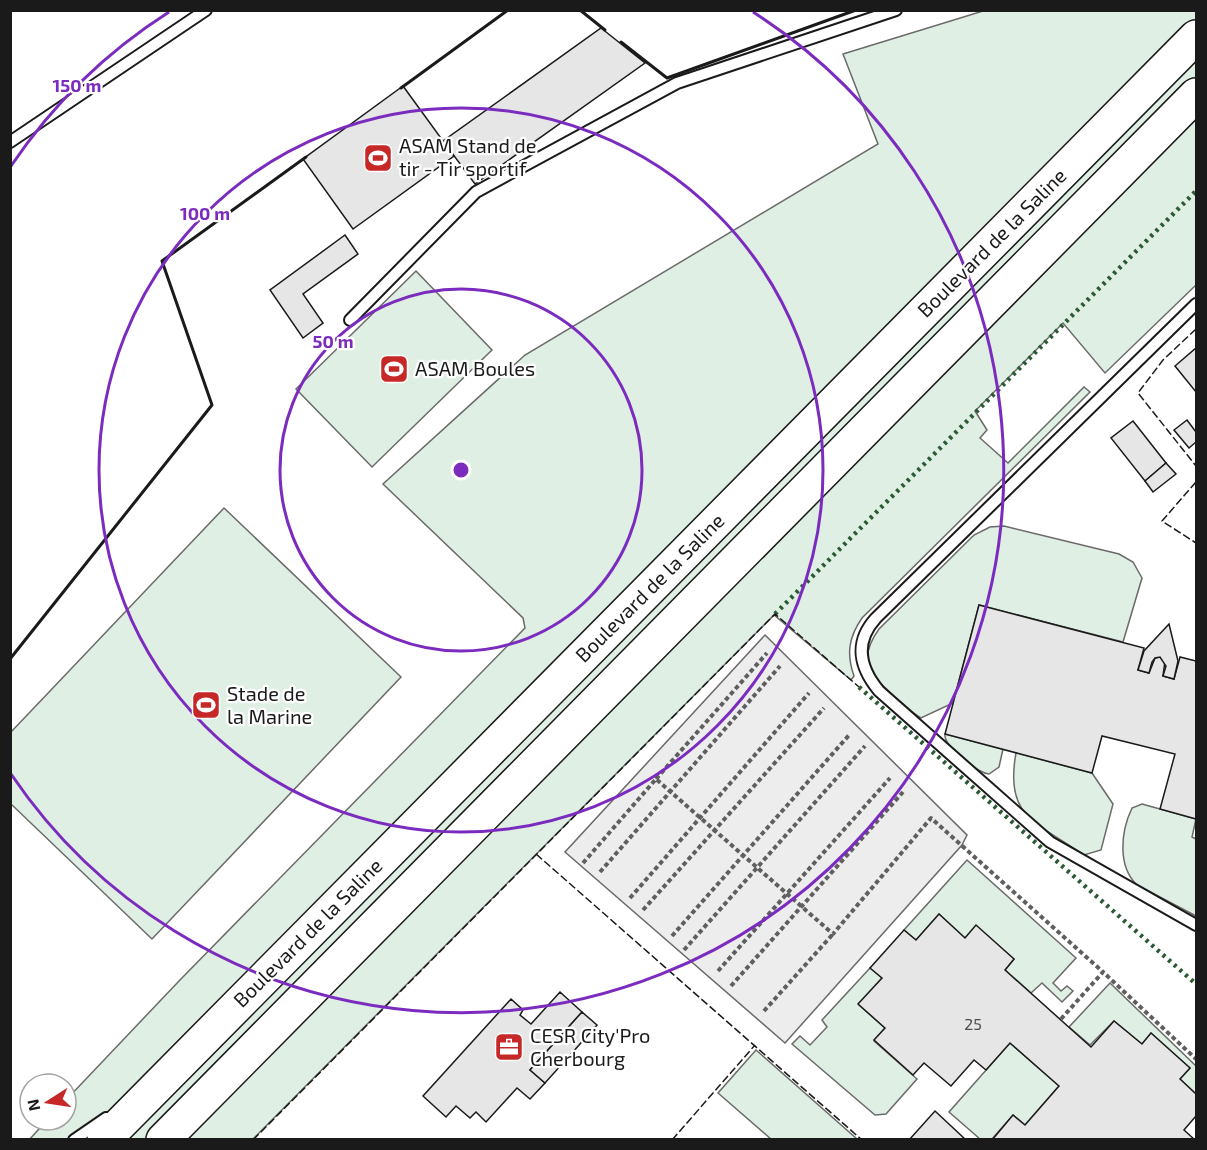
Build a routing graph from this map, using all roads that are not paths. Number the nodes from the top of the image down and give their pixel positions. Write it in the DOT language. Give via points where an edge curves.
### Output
graph roads {
  1 [pos="206,10"];
  2 [pos="896,10"];
  3 [pos="1197,37"];
  4 [pos="1197,95"];
  5 [pos="10,142"];
  6 [pos="1197,304"];
  7 [pos="350,320"];
  8 [pos="1197,925"];
  9 [pos="161,1082"];
  10 [pos="74,1140"];
  11 [pos="104,1140"];
  12 [pos="163,1140"];
  1 -- 5 [label="lane"];
  2 -- 7 [label="lane" via="677,83 476,192"];
  3 -- 9 [label="main road, Boulevard de la Saline"];
  4 -- 12 [label="main road, Boulevard de la Saline"];
  6 -- 8 [label="lane" via="876,618 861,641 869,679 879,691 1050,842"];
  9 -- 10 [label="lane"];
  9 -- 11 [label="main road, Boulevard de la Saline"];
}
